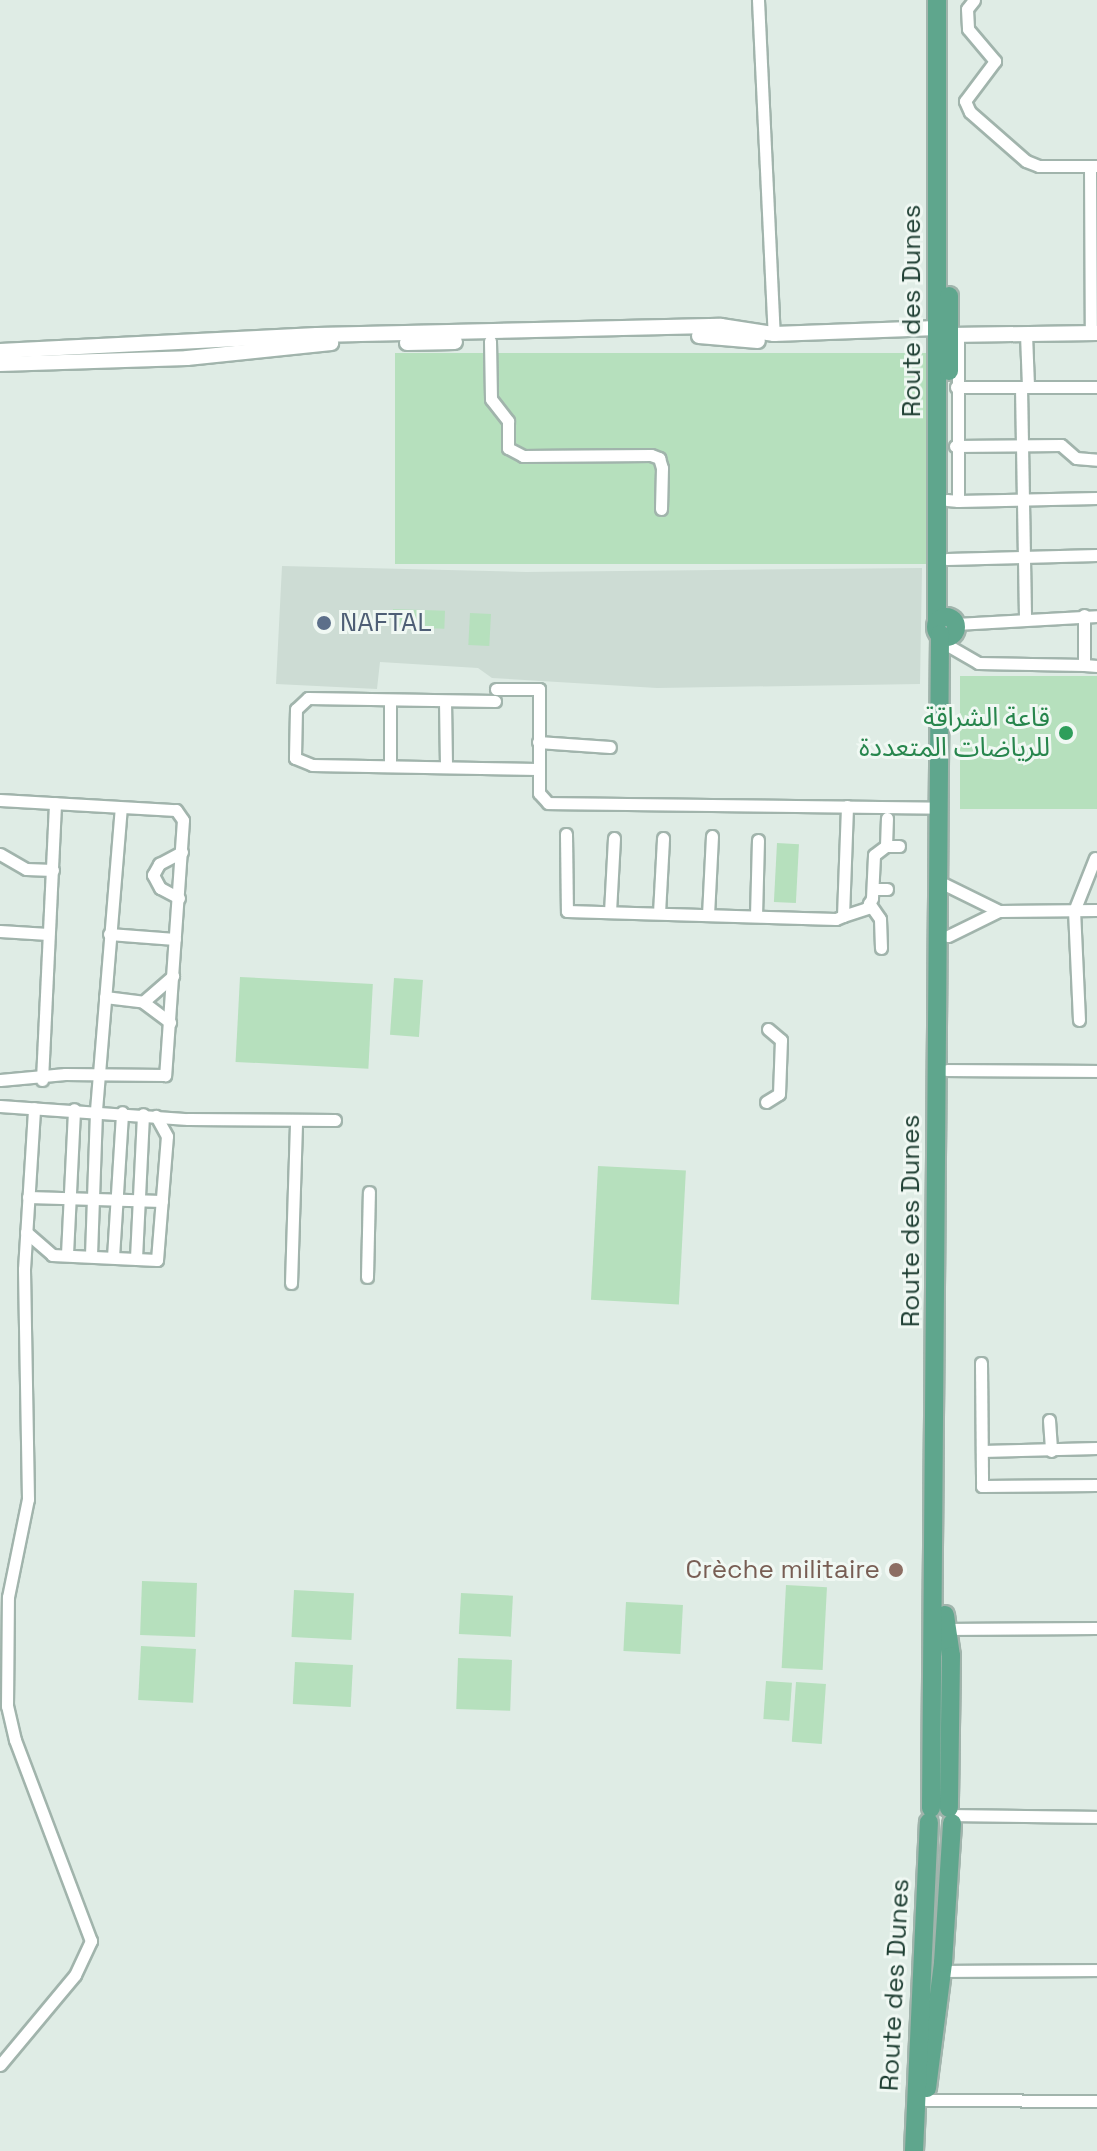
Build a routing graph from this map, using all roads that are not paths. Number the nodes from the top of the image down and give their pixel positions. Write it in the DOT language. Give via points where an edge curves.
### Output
graph roads {
  1 [pos="758,0"];
  2 [pos="937,0"];
  3 [pos="949,0"];
  4 [pos="974,0"];
  5 [pos="1093,166"];
  6 [pos="1093,232"];
  7 [pos="1094,286"];
  8 [pos="1094,333"];
  9 [pos="774,334"];
  10 [pos="1026,334"];
  11 [pos="946,335"];
  12 [pos="490,341"];
  13 [pos="0,351"];
  14 [pos="0,364"];
  15 [pos="956,387"];
  16 [pos="1024,387"];
  17 [pos="1097,387"];
  18 [pos="955,446"];
  19 [pos="1026,446"];
  20 [pos="1097,460"];
  21 [pos="1097,498"];
  22 [pos="1025,500"];
  23 [pos="952,501"];
  24 [pos="661,509"];
  25 [pos="1097,555"];
  26 [pos="1026,557"];
  27 [pos="947,559"];
  28 [pos="1084,615"];
  29 [pos="1097,616"];
  30 [pos="1025,617"];
  31 [pos="946,630"];
  32 [pos="1091,666"];
  33 [pos="390,700"];
  34 [pos="445,701"];
  35 [pos="538,742"];
  36 [pos="610,747"];
  37 [pos="390,766"];
  38 [pos="446,766"];
  39 [pos="537,769"];
  40 [pos="0,800"];
  41 [pos="55,803"];
  42 [pos="847,806"];
  43 [pos="121,808"];
  44 [pos="938,808"];
  45 [pos="887,818"];
  46 [pos="566,834"];
  47 [pos="712,836"];
  48 [pos="614,838"];
  49 [pos="663,838"];
  50 [pos="758,840"];
  51 [pos="886,846"];
  52 [pos="899,846"];
  53 [pos="182,852"];
  54 [pos="0,854"];
  55 [pos="1095,858"];
  56 [pos="53,870"];
  57 [pos="943,883"];
  58 [pos="873,889"];
  59 [pos="887,889"];
  60 [pos="179,898"];
  61 [pos="869,903"];
  62 [pos="1097,910"];
  63 [pos="999,911"];
  64 [pos="1074,911"];
  65 [pos="610,912"];
  66 [pos="659,913"];
  67 [pos="708,915"];
  68 [pos="756,916"];
  69 [pos="843,916"];
  70 [pos="0,931"];
  71 [pos="48,934"];
  72 [pos="109,934"];
  73 [pos="948,936"];
  74 [pos="175,939"];
  75 [pos="881,948"];
  76 [pos="173,976"];
  77 [pos="105,997"];
  78 [pos="143,1002"];
  79 [pos="1079,1020"];
  80 [pos="170,1022"];
  81 [pos="768,1029"];
  82 [pos="947,1070"];
  83 [pos="1097,1071"];
  84 [pos="100,1075"];
  85 [pos="0,1080"];
  86 [pos="42,1080"];
  87 [pos="766,1102"];
  88 [pos="0,1106"];
  89 [pos="34,1108"];
  90 [pos="74,1109"];
  91 [pos="96,1110"];
  92 [pos="122,1112"];
  93 [pos="150,1115"];
  94 [pos="296,1120"];
  95 [pos="335,1120"];
  96 [pos="369,1192"];
  97 [pos="71,1196"];
  98 [pos="28,1197"];
  99 [pos="94,1198"];
  100 [pos="117,1199"];
  101 [pos="139,1200"];
  102 [pos="162,1201"];
  103 [pos="26,1232"];
  104 [pos="67,1254"];
  105 [pos="91,1255"];
  106 [pos="113,1257"];
  107 [pos="136,1258"];
  108 [pos="367,1277"];
  109 [pos="291,1283"];
  110 [pos="981,1363"];
  111 [pos="1049,1420"];
  112 [pos="1097,1448"];
  113 [pos="982,1451"];
  114 [pos="1051,1451"];
  115 [pos="1097,1485"];
  116 [pos="1097,1628"];
  117 [pos="941,1629"];
  118 [pos="943,1815"];
  119 [pos="1097,1817"];
  120 [pos="1097,1970"];
  121 [pos="942,1971"];
  122 [pos="0,2065"];
  123 [pos="926,2100"];
  124 [pos="1097,2101"];
  125 [pos="914,2151"];
  126 [pos="925,2151"];
  1 -- 9 [label="street"];
  2 -- 11 [label="main road, Route des Dunes"];
  3 -- 11 [label="main road, Route des Dunes"];
  4 -- 5 [label="street" via="965,18 968,29 995,61 965,101 966,107 1026,161 1039,166"];
  5 -- 6 [label="street"];
  6 -- 7 [label="street"];
  7 -- 8 [label="street"];
  8 -- 10 [label="street"];
  9 -- 11 [label="street"];
  9 -- 13 [label="street" via="690,327 273,336"];
  10 -- 11 [label="street"];
  10 -- 16 [label="street"];
  11 -- 12 [label="street" via="778,344 715,336"];
  11 -- 15 [label="street"];
  11 -- 23 [label="main road, Route des Dunes"];
  11 -- 31 [label="main road, Route des Dunes"];
  12 -- 14 [label="street" via="336,343 187,358"];
  12 -- 24 [label="street" via="491,399 508,421 508,448 523,456 659,458"];
  15 -- 16 [label="street"];
  15 -- 18 [label="street"];
  16 -- 17 [label="street"];
  16 -- 19 [label="street"];
  18 -- 19 [label="street"];
  18 -- 23 [label="street"];
  19 -- 20 [label="street" via="1061,445 1076,458"];
  19 -- 22 [label="street"];
  21 -- 22 [label="street"];
  22 -- 23 [label="street"];
  22 -- 26 [label="street"];
  23 -- 27 [label="main road, Route des Dunes"];
  25 -- 26 [label="street"];
  26 -- 27 [label="street"];
  26 -- 30 [label="street"];
  27 -- 31 [label="main road, Route des Dunes"];
  28 -- 29 [label="street"];
  28 -- 30 [label="street"];
  28 -- 32 [label="street"];
  30 -- 31 [label="street"];
  31 -- 32 [label="street" via="978,663"];
  31 -- 44 [label="main road, Route des Dunes"];
  31 -- 57 [label="main road, Route des Dunes"];
  33 -- 34 [label="street"];
  33 -- 37 [label="street"];
  33 -- 37 [label="street" via="301,700 294,746 295,758 306,765"];
  34 -- 35 [label="street" via="539,689"];
  34 -- 38 [label="street"];
  35 -- 36 [label="street"];
  35 -- 39 [label="street"];
  37 -- 38 [label="street"];
  38 -- 39 [label="street"];
  39 -- 42 [label="street" via="541,798 557,806"];
  40 -- 41 [label="street"];
  41 -- 43 [label="street"];
  41 -- 56 [label="street"];
  42 -- 44 [label="street"];
  42 -- 69 [label="street"];
  43 -- 53 [label="street" via="181,812"];
  43 -- 72 [label="street"];
  44 -- 57 [label="main road, Route des Dunes"];
  45 -- 51 [label="street"];
  46 -- 65 [label="street" via="567,911"];
  47 -- 67 [label="street"];
  48 -- 65 [label="street"];
  49 -- 66 [label="street"];
  50 -- 68 [label="street"];
  51 -- 52 [label="street"];
  51 -- 58 [label="street" via="874,855"];
  53 -- 60 [label="street"];
  53 -- 60 [label="street" via="159,864 153,875 160,888"];
  54 -- 56 [label="street" via="26,869"];
  55 -- 64 [label="street"];
  56 -- 71 [label="street"];
  57 -- 63 [label="street"];
  57 -- 73 [label="main road, Route des Dunes"];
  57 -- 117 [label="main road, Route des Dunes"];
  58 -- 59 [label="street"];
  58 -- 61 [label="street"];
  60 -- 74 [label="street"];
  61 -- 69 [label="street"];
  61 -- 75 [label="street" via="880,919"];
  62 -- 64 [label="street"];
  63 -- 64 [label="street"];
  63 -- 73 [label="street"];
  64 -- 79 [label="street"];
  65 -- 66 [label="street"];
  66 -- 67 [label="street"];
  67 -- 68 [label="street"];
  68 -- 69 [label="street"];
  70 -- 71 [label="street"];
  71 -- 86 [label="street"];
  72 -- 74 [label="street"];
  72 -- 77 [label="street"];
  73 -- 82 [label="main road, Route des Dunes"];
  74 -- 76 [label="street"];
  76 -- 78 [label="street"];
  76 -- 80 [label="street"];
  77 -- 78 [label="street"];
  77 -- 84 [label="street"];
  78 -- 80 [label="street"];
  80 -- 84 [label="street" via="162,1078"];
  81 -- 87 [label="street" via="781,1040 779,1094"];
  82 -- 83 [label="street"];
  82 -- 117 [label="main road, Route des Dunes"];
  84 -- 86 [label="street"];
  84 -- 91 [label="street"];
  85 -- 86 [label="street"];
  88 -- 89 [label="street"];
  89 -- 90 [label="street"];
  89 -- 98 [label="street"];
  90 -- 91 [label="street"];
  90 -- 97 [label="street"];
  91 -- 92 [label="street"];
  91 -- 99 [label="street"];
  92 -- 93 [label="street"];
  92 -- 100 [label="street"];
  93 -- 94 [label="street"];
  93 -- 101 [label="street"];
  93 -- 102 [label="street" via="167,1136"];
  94 -- 95 [label="street"];
  94 -- 109 [label="street"];
  96 -- 108 [label="street"];
  97 -- 98 [label="street"];
  97 -- 99 [label="street"];
  97 -- 104 [label="street"];
  98 -- 103 [label="street"];
  99 -- 100 [label="street"];
  99 -- 105 [label="street"];
  100 -- 101 [label="street"];
  100 -- 106 [label="street"];
  101 -- 102 [label="street"];
  101 -- 107 [label="street"];
  102 -- 107 [label="street" via="157,1260"];
  103 -- 104 [label="street" via="48,1253"];
  103 -- 122 [label="street" via="28,1499 8,1597 7,1706 91,1941 75,1975"];
  104 -- 105 [label="street"];
  105 -- 106 [label="street"];
  106 -- 107 [label="street"];
  110 -- 113 [label="street"];
  111 -- 114 [label="street"];
  112 -- 114 [label="street"];
  113 -- 114 [label="street"];
  113 -- 115 [label="street" via="982,1486"];
  116 -- 117 [label="street"];
  117 -- 118 [label="main road, Route des Dunes"];
  118 -- 119 [label="street"];
  118 -- 121 [label="main road, Route des Dunes"];
  118 -- 125 [label="main road, Route des Dunes"];
  120 -- 121 [label="street"];
  121 -- 123 [label="main road, Route des Dunes"];
  123 -- 124 [label="street"];
  123 -- 126 [label="main road, Route des Dunes"];
}
